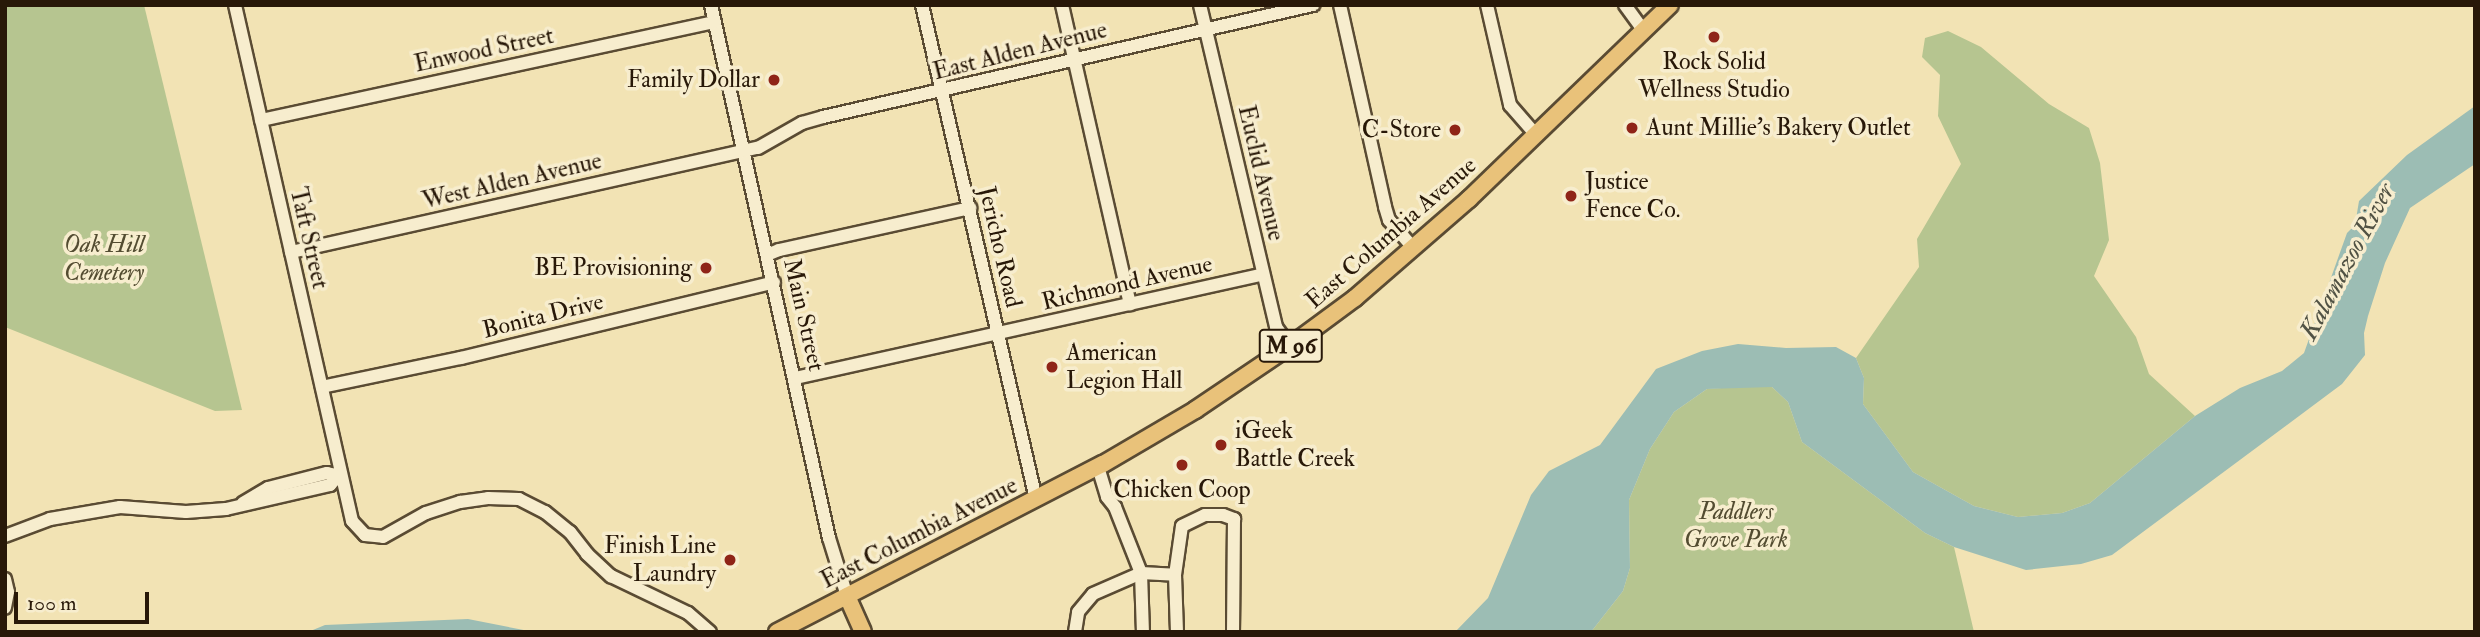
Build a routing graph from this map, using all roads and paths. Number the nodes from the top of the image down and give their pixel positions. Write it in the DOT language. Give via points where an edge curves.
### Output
graph roads {
  1 [pos="235,5"];
  2 [pos="711,5"];
  3 [pos="922,5"];
  4 [pos="1062,5"];
  5 [pos="1200,5"];
  6 [pos="1312,5"];
  7 [pos="1340,5"];
  8 [pos="1487,5"];
  9 [pos="1625,5"];
  10 [pos="1670,5"];
  11 [pos="715,22"];
  12 [pos="1206,29"];
  13 [pos="1644,30"];
  14 [pos="1074,58"];
  15 [pos="941,88"];
  16 [pos="261,120"];
  17 [pos="1536,135"];
  18 [pos="743,150"];
  19 [pos="970,208"];
  20 [pos="1413,248"];
  21 [pos="290,253"];
  22 [pos="767,255"];
  23 [pos="1263,274"];
  24 [pos="774,282"];
  25 [pos="1130,304"];
  26 [pos="998,332"];
  27 [pos="1290,346"];
  28 [pos="795,378"];
  29 [pos="322,387"];
  30 [pos="1100,465"];
  31 [pos="340,477"];
  32 [pos="1036,499"];
  33 [pos="5,536"];
  34 [pos="1141,573"];
  35 [pos="1175,575"];
  36 [pos="5,579"];
  37 [pos="847,596"];
  38 [pos="5,608"];
  39 [pos="710,632"];
  40 [pos="777,632"];
  41 [pos="863,632"];
  42 [pos="1075,632"];
  43 [pos="1143,632"];
  44 [pos="1177,632"];
  45 [pos="1233,632"];
  1 -- 16 [label="street, Taft Street"];
  2 -- 11 [label="street, Main Street"];
  3 -- 15 [label="street, Jericho Road"];
  4 -- 14 [label="street"];
  5 -- 12 [label="street, Euclid Avenue"];
  6 -- 12 [label="street, East Alden Avenue"];
  7 -- 20 [label="street" via="1389,220"];
  8 -- 17 [label="street" via="1510,105"];
  9 -- 13 [label="street"];
  10 -- 13 [label="main road, East Columbia Avenue / M 96"];
  11 -- 16 [label="street, Enwood Street"];
  11 -- 18 [label="street, Main Street"];
  12 -- 14 [label="street, East Alden Avenue"];
  12 -- 23 [label="street, Euclid Avenue"];
  13 -- 17 [label="main road, East Columbia Avenue / M 96"];
  14 -- 15 [label="street, East Alden Avenue"];
  14 -- 25 [label="street"];
  15 -- 18 [label="street, East Alden Avenue" via="932,94 802,123 758,148"];
  15 -- 19 [label="street, Jericho Road"];
  16 -- 21 [label="street, Taft Street"];
  17 -- 20 [label="main road, East Columbia Avenue / M 96"];
  18 -- 21 [label="street, West Alden Avenue"];
  18 -- 22 [label="street, Main Street"];
  19 -- 22 [label="street"];
  19 -- 26 [label="street, Jericho Road"];
  20 -- 27 [label="main road, East Columbia Avenue / M 96"];
  21 -- 29 [label="street, Taft Street"];
  22 -- 24 [label="street, Main Street"];
  23 -- 25 [label="street, Richmond Avenue"];
  23 -- 27 [label="street, Euclid Avenue" via="1276,327"];
  24 -- 28 [label="street, Main Street"];
  24 -- 29 [label="street, Bonita Drive"];
  25 -- 26 [label="street, Richmond Avenue"];
  26 -- 28 [label="street, Richmond Avenue"];
  26 -- 32 [label="street, Jericho Road"];
  27 -- 30 [label="main road, East Columbia Avenue / M 96" via="1195,410"];
  28 -- 37 [label="street, Main Street"];
  29 -- 31 [label="street, Taft Street"];
  30 -- 32 [label="main road, East Columbia Avenue / M 96"];
  30 -- 34 [label="street" via="1107,498"];
  31 -- 33 [label="street" via="330,485 206,512 135,506 84,511"];
  31 -- 39 [label="street, Taft Street" via="352,521 373,538 460,502 519,499 570,532 611,576 688,613"];
  32 -- 37 [label="main road, East Columbia Avenue / M 96"];
  34 -- 35 [label="street"];
  34 -- 42 [label="street" via="1093,594 1078,612"];
  34 -- 43 [label="street"];
  35 -- 44 [label="street"];
  35 -- 45 [label="street" via="1182,526 1205,515 1234,519"];
  36 -- 38 [label="street"];
  37 -- 40 [label="main road, East Columbia Avenue / M 96"];
  37 -- 41 [label="main road, Main Street"];
}
